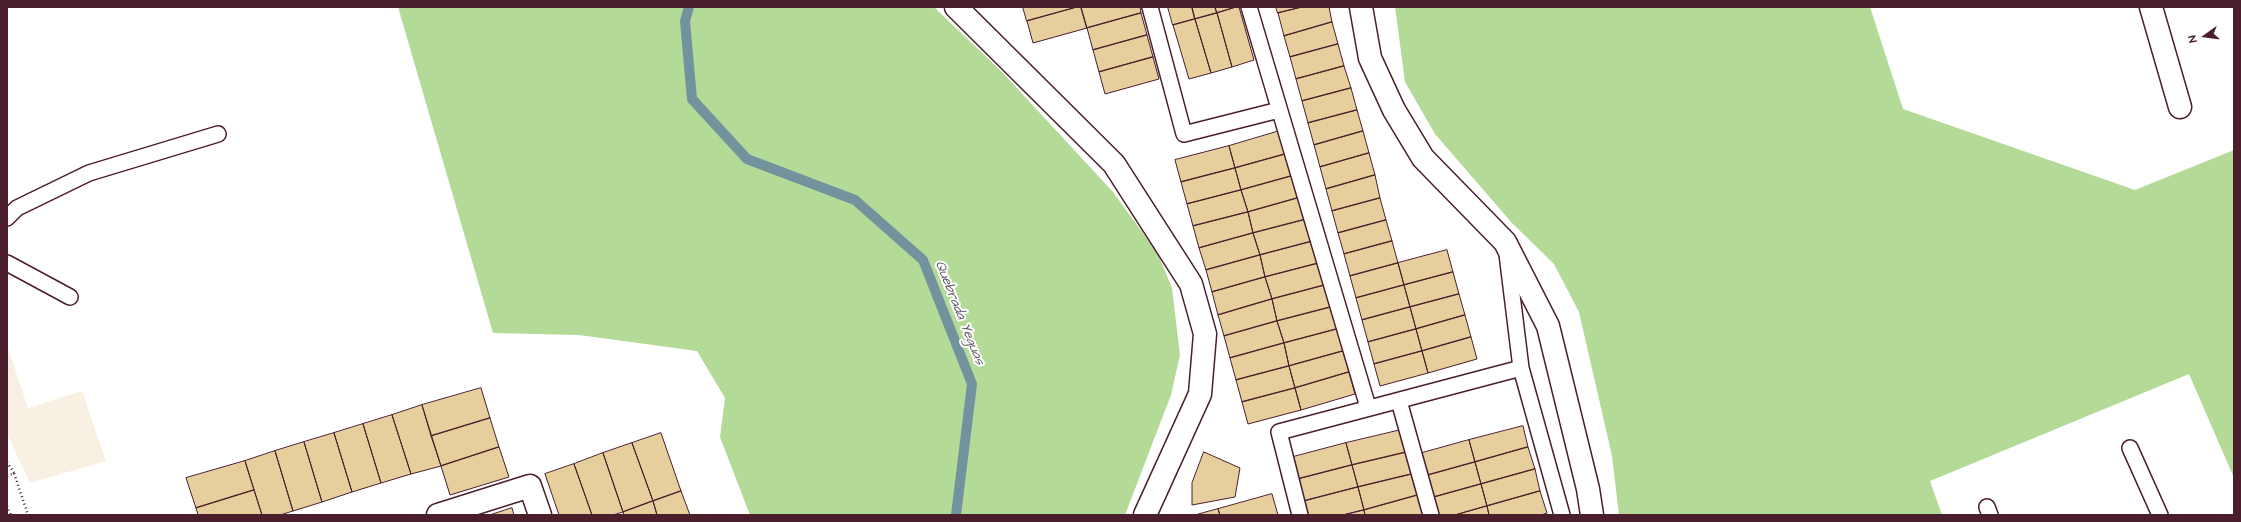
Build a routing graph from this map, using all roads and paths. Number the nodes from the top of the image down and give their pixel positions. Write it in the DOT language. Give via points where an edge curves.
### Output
graph roads {
  1 [pos="956,7"];
  2 [pos="1150,7"];
  3 [pos="1249,7"];
  4 [pos="1361,7"];
  5 [pos="2151,7"];
  6 [pos="2180,107"];
  7 [pos="1279,110"];
  8 [pos="218,134"];
  9 [pos="7,218"];
  10 [pos="1505,242"];
  11 [pos="7,263"];
  12 [pos="70,297"];
  13 [pos="1521,368"];
  14 [pos="1400,401"];
  15 [pos="1368,407"];
  16 [pos="2130,448"];
  17 [pos="7,462"];
  18 [pos="14,473"];
  19 [pos="7,476"];
  20 [pos="7,506"];
  21 [pos="11,515"];
  22 [pos="28,515"];
  23 [pos="438,515"];
  24 [pos="540,515"];
  25 [pos="1145,515"];
  26 [pos="1300,515"];
  27 [pos="1431,515"];
  28 [pos="1562,515"];
  29 [pos="1592,515"];
  30 [pos="2160,515"];
  1 -- 25 [label="street" via="1114,164 1191,284 1205,334 1200,394"];
  2 -- 7 [label="lane" via="1184,134"];
  3 -- 7 [label="lane"];
  4 -- 10 [label="street" via="1370,58 1394,110 1423,158"];
  5 -- 6 [label="street"];
  7 -- 15 [label="lane"];
  8 -- 9 [label="lane" via="89,173 17,208"];
  10 -- 13 [label="lane"];
  10 -- 29 [label="street" via="1548,326"];
  11 -- 12 [label="lane"];
  13 -- 14 [label="lane"];
  13 -- 28 [label="lane"];
  14 -- 15 [label="lane"];
  14 -- 27 [label="lane"];
  15 -- 26 [label="lane" via="1279,432"];
  16 -- 30 [label="lane"];
  17 -- 18 [label="path"];
  18 -- 19 [label="path"];
  18 -- 22 [label="path"];
  20 -- 21 [label="path"];
  23 -- 24 [label="street" via="530,486"];
}
